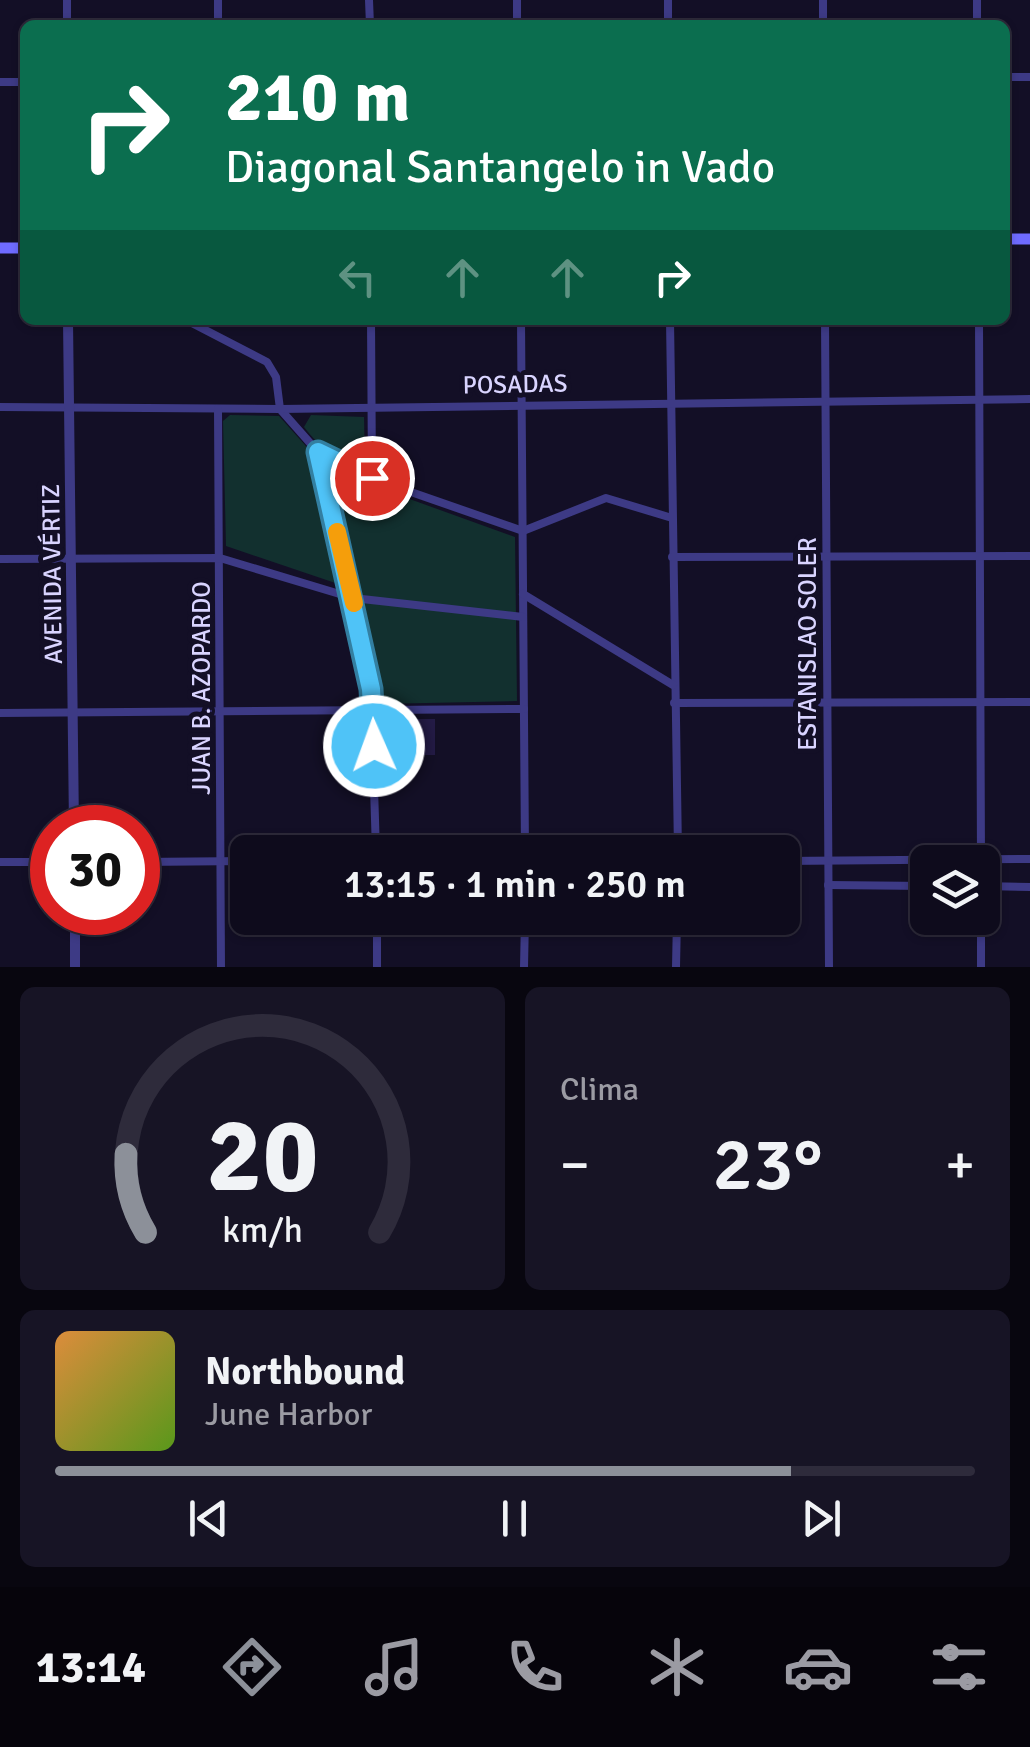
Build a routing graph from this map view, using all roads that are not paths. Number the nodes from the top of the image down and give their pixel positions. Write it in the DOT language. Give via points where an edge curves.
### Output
graph roads {
  1 [pos="68,325"];
  2 [pos="196,325"];
  3 [pos="371,325"];
  4 [pos="522,325"];
  5 [pos="670,325"];
  6 [pos="825,325"];
  7 [pos="979,325"];
  8 [pos="979,399"];
  9 [pos="1030,399"];
  10 [pos="825,400"];
  11 [pos="671,401"];
  12 [pos="522,404"];
  13 [pos="0,407"];
  14 [pos="371,407"];
  15 [pos="68,408"];
  16 [pos="218,409"];
  17 [pos="280,409"];
  18 [pos="318,452"];
  19 [pos="372,478"];
  20 [pos="672,518"];
  21 [pos="523,532"];
  22 [pos="980,556"];
  23 [pos="1030,556"];
  24 [pos="672,557"];
  25 [pos="827,557"];
  26 [pos="220,558"];
  27 [pos="0,559"];
  28 [pos="72,559"];
  29 [pos="523,594"];
  30 [pos="353,598"];
  31 [pos="523,617"];
  32 [pos="673,685"];
  33 [pos="981,702"];
  34 [pos="1030,702"];
  35 [pos="827,703"];
  36 [pos="674,704"];
  37 [pos="524,709"];
  38 [pos="374,710"];
  39 [pos="223,711"];
  40 [pos="0,712"];
  41 [pos="74,712"];
  42 [pos="74,805"];
  43 [pos="376,835"];
  44 [pos="525,835"];
  45 [pos="678,835"];
  46 [pos="981,845"];
  47 [pos="827,859"];
  48 [pos="1030,859"];
  49 [pos="800,860"];
  50 [pos="910,860"];
  51 [pos="1000,860"];
  52 [pos="220,861"];
  53 [pos="230,861"];
  54 [pos="0,862"];
  55 [pos="30,862"];
  56 [pos="160,862"];
  57 [pos="828,885"];
  58 [pos="910,886"];
  59 [pos="1000,886"];
  60 [pos="1030,887"];
  61 [pos="74,935"];
  62 [pos="377,935"];
  63 [pos="525,935"];
  64 [pos="677,935"];
  65 [pos="981,935"];
  66 [pos="75,967"];
  67 [pos="221,967"];
  68 [pos="377,967"];
  69 [pos="524,967"];
  70 [pos="676,967"];
  71 [pos="829,967"];
  72 [pos="982,967"];
  1 -- 15 [label="street, AVENIDA VÉRTIZ"];
  2 -- 17 [label="street" via="267,362 275,372"];
  3 -- 14 [label="street"];
  4 -- 12 [label="street"];
  5 -- 11 [label="street"];
  6 -- 10 [label="street, ESTANISLAO SOLER"];
  7 -- 8 [label="street"];
  8 -- 9 [label="street, POSADAS"];
  8 -- 10 [label="street, POSADAS"];
  8 -- 22 [label="street"];
  10 -- 11 [label="street, POSADAS"];
  10 -- 25 [label="street, ESTANISLAO SOLER"];
  11 -- 12 [label="street, POSADAS"];
  11 -- 20 [label="street"];
  12 -- 14 [label="street, POSADAS"];
  12 -- 21 [label="street"];
  13 -- 15 [label="street, POSADAS"];
  14 -- 17 [label="street, POSADAS"];
  14 -- 19 [label="street"];
  15 -- 16 [label="street, POSADAS"];
  15 -- 28 [label="street, AVENIDA VÉRTIZ"];
  16 -- 17 [label="street, POSADAS"];
  16 -- 26 [label="street, JUAN B. AZOPARDO"];
  17 -- 18 [label="street"];
  18 -- 19 [label="street"];
  18 -- 30 [label="street"];
  19 -- 21 [label="street"];
  20 -- 21 [label="street" via="606,498"];
  20 -- 24 [label="street"];
  21 -- 29 [label="street"];
  22 -- 23 [label="street"];
  22 -- 25 [label="street"];
  22 -- 33 [label="street"];
  24 -- 25 [label="street"];
  24 -- 32 [label="street"];
  25 -- 35 [label="street, ESTANISLAO SOLER"];
  26 -- 28 [label="street"];
  26 -- 30 [label="street"];
  26 -- 39 [label="street, JUAN B. AZOPARDO"];
  27 -- 28 [label="street"];
  28 -- 41 [label="street, AVENIDA VÉRTIZ"];
  29 -- 31 [label="street"];
  29 -- 32 [label="street"];
  30 -- 31 [label="street"];
  30 -- 38 [label="street"];
  31 -- 37 [label="street"];
  32 -- 36 [label="street"];
  33 -- 34 [label="street"];
  33 -- 35 [label="street"];
  33 -- 46 [label="street"];
  35 -- 36 [label="street"];
  35 -- 47 [label="street, ESTANISLAO SOLER"];
  36 -- 45 [label="street"];
  37 -- 38 [label="street"];
  37 -- 44 [label="street"];
  38 -- 39 [label="street"];
  38 -- 43 [label="street"];
  39 -- 41 [label="street"];
  39 -- 52 [label="street, JUAN B. AZOPARDO"];
  40 -- 41 [label="street"];
  41 -- 42 [label="street, AVENIDA VÉRTIZ"];
  47 -- 49 [label="street"];
  47 -- 50 [label="street"];
  47 -- 57 [label="street, ESTANISLAO SOLER"];
  48 -- 51 [label="street"];
  52 -- 53 [label="street"];
  52 -- 56 [label="street"];
  52 -- 67 [label="street, JUAN B. AZOPARDO"];
  54 -- 55 [label="street"];
  57 -- 58 [label="street"];
  57 -- 71 [label="street, ESTANISLAO SOLER"];
  59 -- 60 [label="street"];
  61 -- 66 [label="street"];
  62 -- 68 [label="street"];
  63 -- 69 [label="street"];
  64 -- 70 [label="street"];
  65 -- 72 [label="street"];
}
